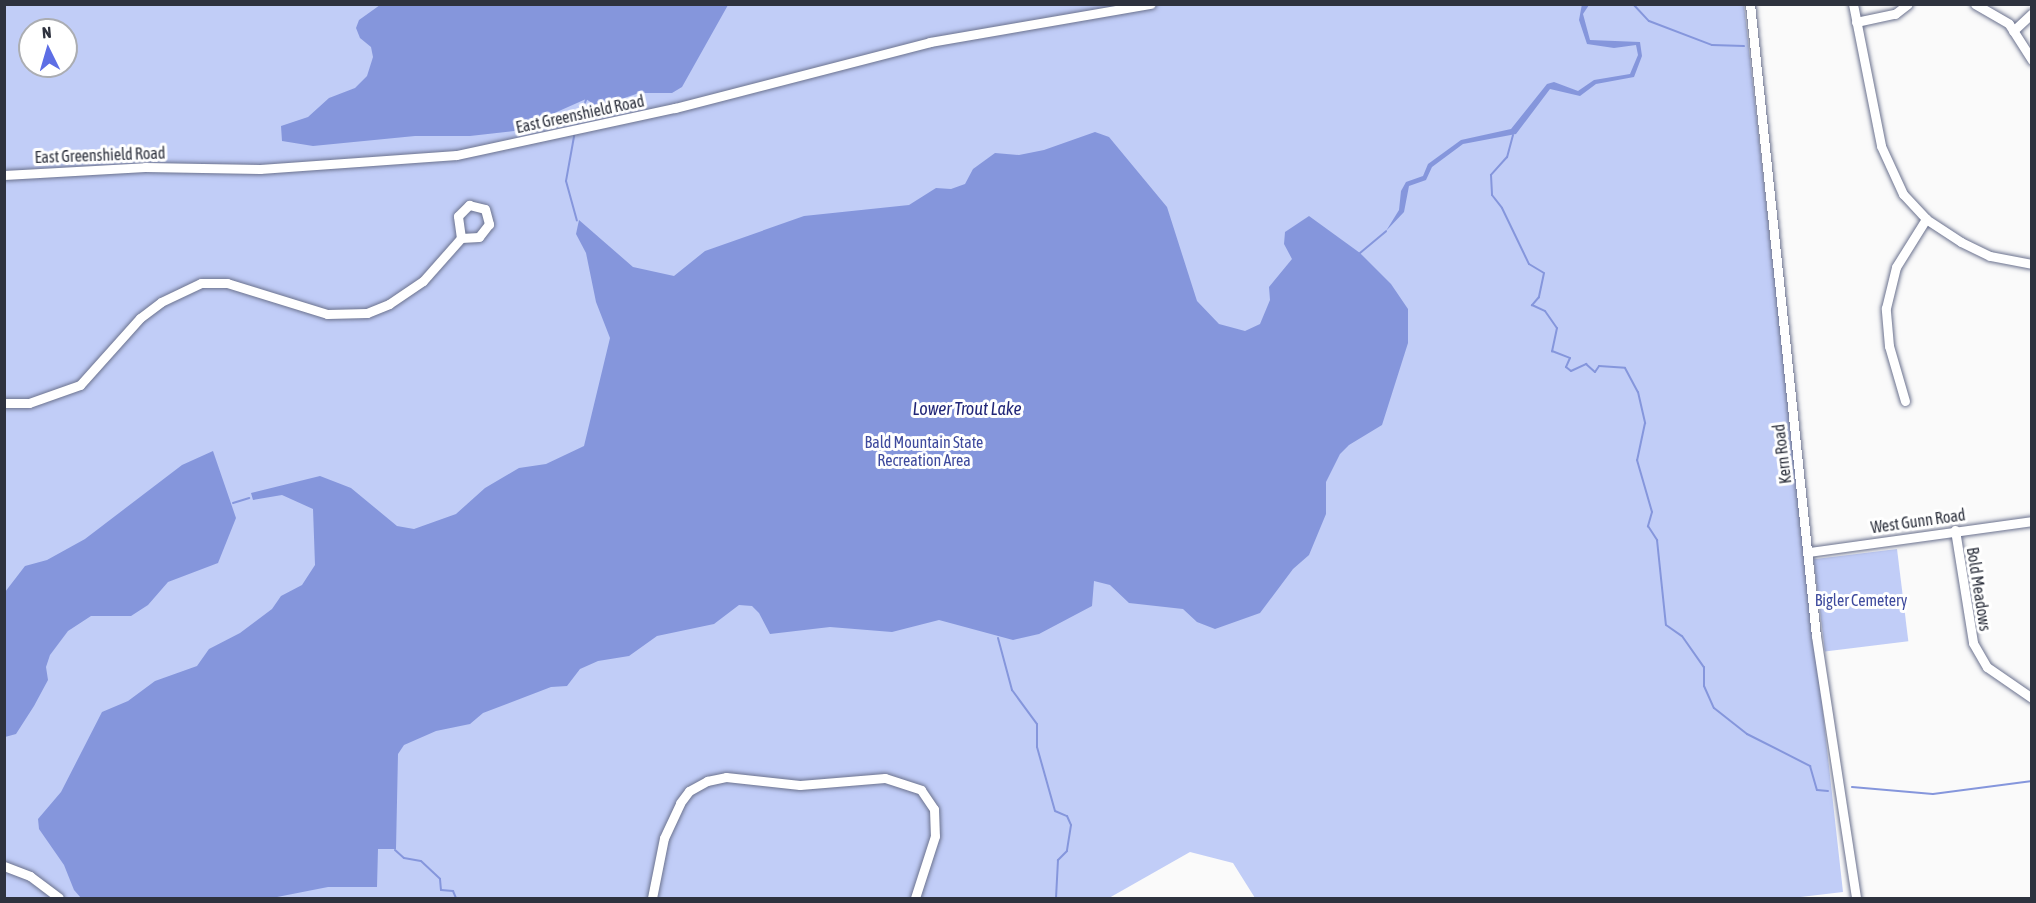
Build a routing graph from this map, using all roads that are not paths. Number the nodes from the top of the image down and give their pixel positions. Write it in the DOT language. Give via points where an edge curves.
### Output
graph roads {
  1 [pos="1151,4"];
  2 [pos="1750,4"];
  3 [pos="1853,4"];
  4 [pos="1908,4"];
  5 [pos="1976,4"];
  6 [pos="1994,8"];
  7 [pos="2031,13"];
  8 [pos="1856,22"];
  9 [pos="2013,31"];
  10 [pos="2031,60"];
  11 [pos="4,175"];
  12 [pos="1926,219"];
  13 [pos="461,238"];
  14 [pos="2031,264"];
  15 [pos="1905,401"];
  16 [pos="4,403"];
  17 [pos="2031,521"];
  18 [pos="1955,530"];
  19 [pos="1809,552"];
  20 [pos="2031,698"];
  21 [pos="4,866"];
  22 [pos="59,898"];
  23 [pos="652,898"];
  24 [pos="915,898"];
  25 [pos="1856,898"];
  1 -- 11 [label="street, East Greenshield Road" via="930,42 675,108 457,155 260,169 145,167"];
  2 -- 19 [label="street, Kern Road"];
  3 -- 8 [label="street"];
  4 -- 8 [label="street" via="1895,14"];
  5 -- 6 [label="street"];
  6 -- 9 [label="street"];
  7 -- 9 [label="street"];
  8 -- 12 [label="street" via="1881,146 1903,194"];
  9 -- 10 [label="street"];
  12 -- 14 [label="street" via="1990,256"];
  12 -- 15 [label="street" via="1896,267 1886,308 1889,346"];
  13 -- 16 [label="street" via="423,281 389,304 367,313 327,314 227,283 201,283 161,302 141,318 80,385 29,403"];
  17 -- 18 [label="street, West Gunn Road"];
  18 -- 19 [label="street, West Gunn Road"];
  18 -- 20 [label="street, Bold Meadows" via="1973,643 1987,667"];
  19 -- 25 [label="street, Kern Road" via="1816,636"];
  21 -- 22 [label="street" via="30,876"];
  23 -- 24 [label="street" via="664,838 681,803 689,791 726,777 800,785 885,778 921,790 934,809 935,836"];
}
